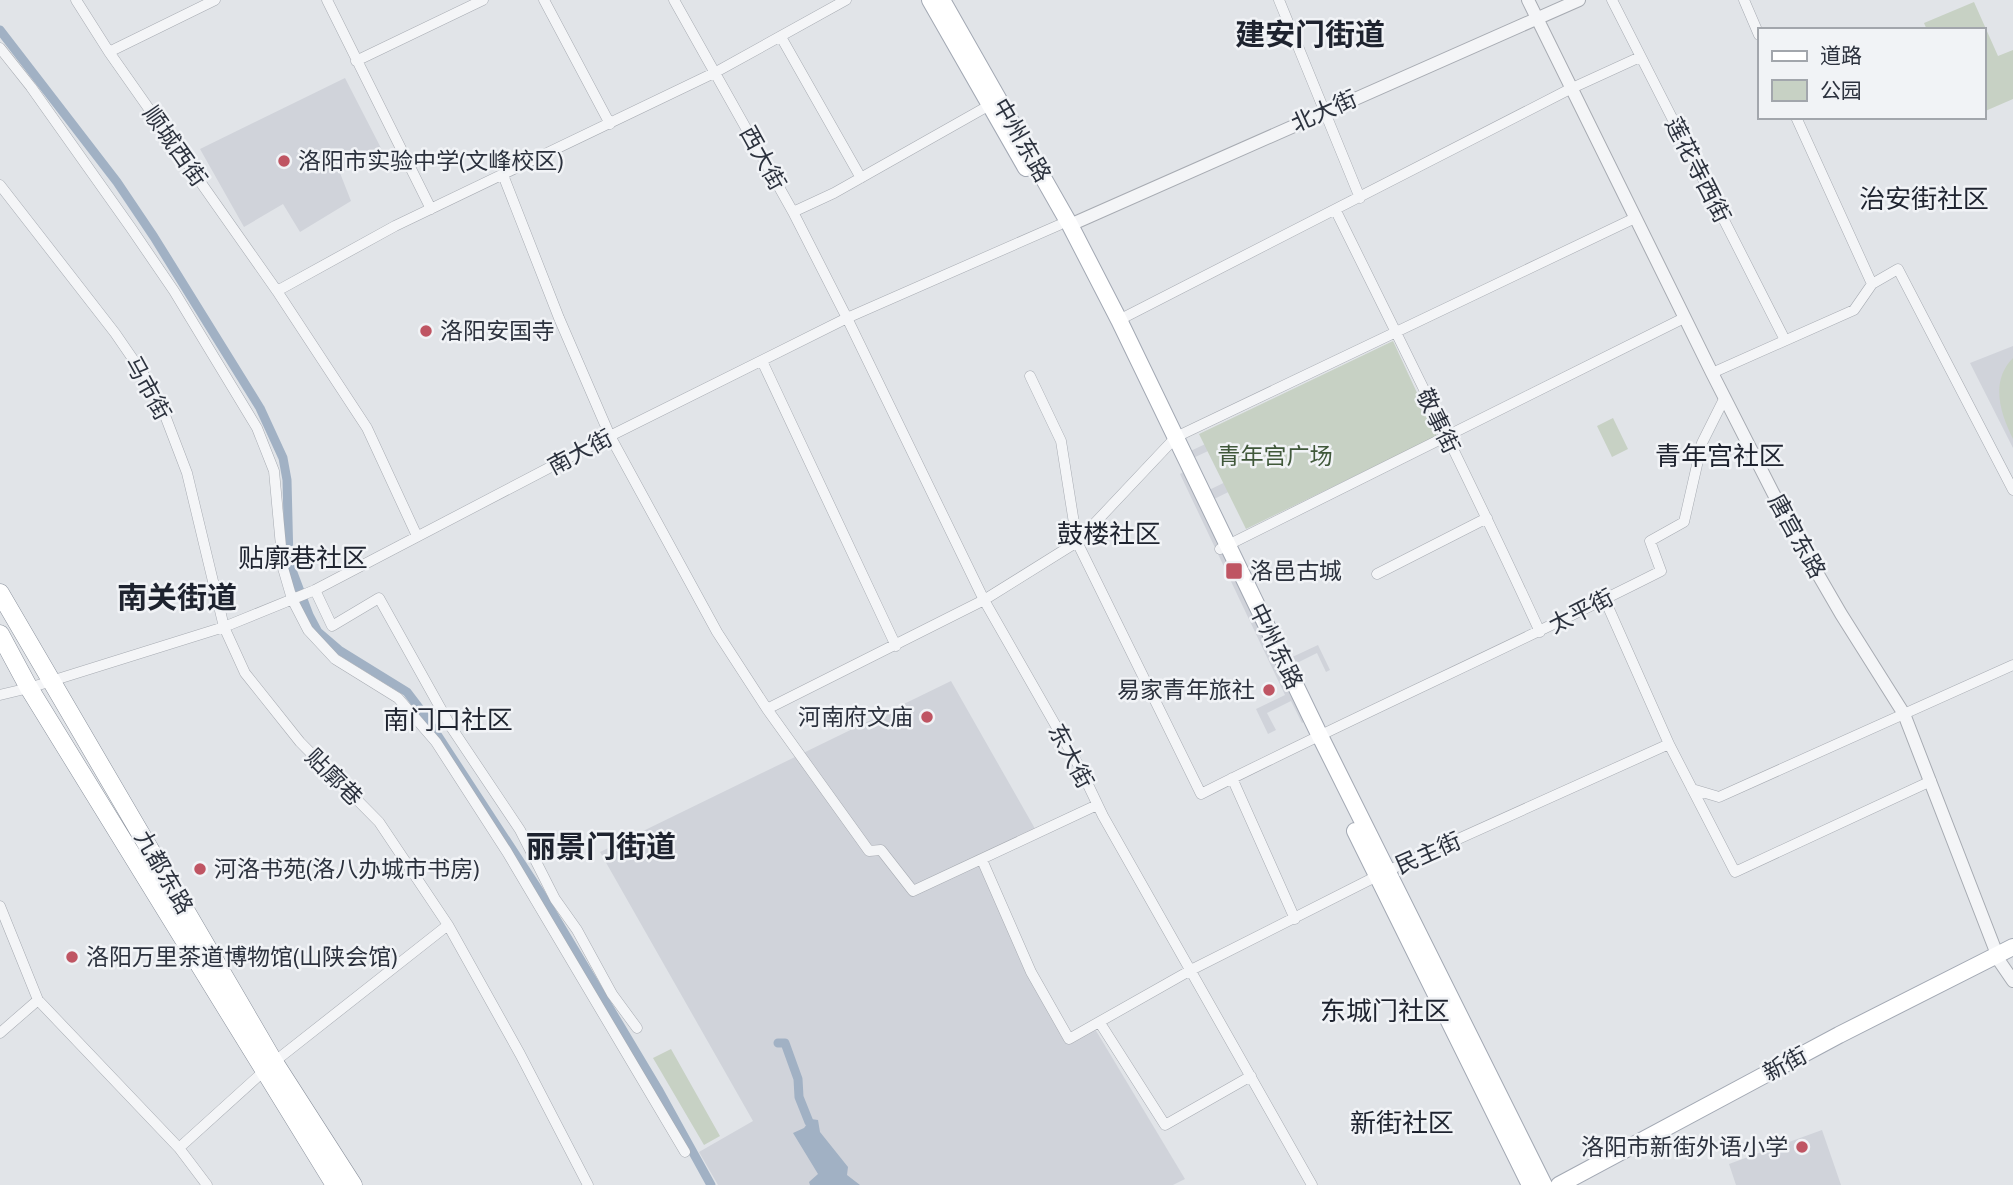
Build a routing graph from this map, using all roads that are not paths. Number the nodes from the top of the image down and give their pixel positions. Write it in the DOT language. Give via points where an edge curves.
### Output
graph roads {
  1 [pos="76,0"];
  2 [pos="215,0"];
  3 [pos="327,0"];
  4 [pos="483,0"];
  5 [pos="544,0"];
  6 [pos="674,0"];
  7 [pos="846,0"];
  8 [pos="930,0"];
  9 [pos="942,0"];
  10 [pos="1279,0"];
  11 [pos="1560,0"];
  12 [pos="1579,0"];
  13 [pos="1612,0"];
  14 [pos="1744,0"];
  15 [pos="1532,10"];
  16 [pos="1758,33"];
  17 [pos="781,37"];
  18 [pos="0,48"];
  19 [pos="109,52"];
  20 [pos="1640,57"];
  21 [pos="356,61"];
  22 [pos="716,72"];
  23 [pos="1570,89"];
  24 [pos="988,106"];
  25 [pos="1323,107"];
  26 [pos="1797,119"];
  27 [pos="610,124"];
  28 [pos="503,175"];
  29 [pos="861,178"];
  30 [pos="0,185"];
  31 [pos="1360,198"];
  32 [pos="431,209"];
  33 [pos="1336,211"];
  34 [pos="793,212"];
  35 [pos="1634,219"];
  36 [pos="1065,223"];
  37 [pos="1872,284"];
  38 [pos="277,291"];
  39 [pos="847,318"];
  40 [pos="1684,318"];
  41 [pos="1119,320"];
  42 [pos="1395,331"];
  43 [pos="1785,340"];
  44 [pos="762,361"];
  45 [pos="1712,373"];
  46 [pos="1030,376"];
  47 [pos="1724,399"];
  48 [pos="610,436"];
  49 [pos="1445,437"];
  50 [pos="1172,440"];
  51 [pos="2013,490"];
  52 [pos="1487,518"];
  53 [pos="417,536"];
  54 [pos="1079,545"];
  55 [pos="1224,546"];
  56 [pos="1377,573"];
  57 [pos="315,590"];
  58 [pos="0,593"];
  59 [pos="292,599"];
  60 [pos="984,600"];
  61 [pos="1605,600"];
  62 [pos="224,626"];
  63 [pos="1540,632"];
  64 [pos="0,634"];
  65 [pos="896,646"];
  66 [pos="2013,665"];
  67 [pos="50,682"];
  68 [pos="29,688"];
  69 [pos="0,695"];
  70 [pos="766,709"];
  71 [pos="1904,714"];
  72 [pos="1315,736"];
  73 [pos="1669,744"];
  74 [pos="1232,778"];
  75 [pos="1931,781"];
  76 [pos="1692,789"];
  77 [pos="1097,805"];
  78 [pos="982,860"];
  79 [pos="1382,873"];
  80 [pos="0,906"];
  81 [pos="1295,919"];
  82 [pos="448,926"];
  83 [pos="2013,947"];
  84 [pos="2003,957"];
  85 [pos="1191,970"];
  86 [pos="2013,981"];
  87 [pos="38,1000"];
  88 [pos="1100,1023"];
  89 [pos="637,1028"];
  90 [pos="0,1033"];
  91 [pos="269,1066"];
  92 [pos="1251,1076"];
  93 [pos="179,1148"];
  94 [pos="685,1152"];
  95 [pos="207,1185"];
  96 [pos="335,1185"];
  97 [pos="354,1185"];
  98 [pos="588,1185"];
  99 [pos="1312,1185"];
  100 [pos="1530,1185"];
  101 [pos="1544,1185"];
  102 [pos="1559,1185"];
  103 [pos="1579,1185"];
  1 -- 19 [label="street, 顺城西街"];
  2 -- 19 [label="street"];
  3 -- 21 [label="street"];
  4 -- 21 [label="street"];
  5 -- 27 [label="street"];
  6 -- 22 [label="street, 西大街"];
  7 -- 17 [label="street"];
  8 -- 24 [label="main road, 中州东路"];
  9 -- 36 [label="main road, 中州东路"];
  10 -- 25 [label="street"];
  11 -- 15 [label="street, 北大街"];
  12 -- 15 [label="street, 北大街"];
  13 -- 20 [label="street, 莲花寺西街"];
  14 -- 16 [label="street"];
  15 -- 23 [label="street, 唐宫东路"];
  15 -- 25 [label="street, 北大街"];
  17 -- 22 [label="street"];
  17 -- 29 [label="street"];
  18 -- 59 [label="street" via="174,291 257,428 274,471 283,568"];
  19 -- 38 [label="street, 顺城西街"];
  20 -- 23 [label="street"];
  20 -- 43 [label="street, 莲花寺西街"];
  21 -- 32 [label="street"];
  22 -- 27 [label="street"];
  22 -- 34 [label="street, 西大街"];
  23 -- 31 [label="street"];
  23 -- 35 [label="street, 唐宫东路"];
  24 -- 29 [label="street"];
  24 -- 36 [label="main road, 中州东路"];
  25 -- 31 [label="street"];
  25 -- 36 [label="street, 北大街"];
  26 -- 37 [label="street"];
  27 -- 28 [label="street"];
  28 -- 32 [label="street"];
  28 -- 48 [label="street"];
  29 -- 34 [label="street"];
  30 -- 62 [label="street, 马市街" via="148,381 187,473"];
  31 -- 33 [label="street"];
  32 -- 38 [label="street"];
  33 -- 41 [label="street"];
  33 -- 42 [label="street, 敬事街"];
  34 -- 39 [label="street, 西大街"];
  35 -- 40 [label="street, 唐宫东路"];
  35 -- 42 [label="street"];
  36 -- 39 [label="street, 南大街"];
  36 -- 41 [label="main road, 中州东路"];
  36 -- 50 [label="main road, 中州东路"];
  37 -- 43 [label="street" via="1854,310"];
  37 -- 51 [label="street" via="1898,269"];
  38 -- 53 [label="street, 顺城西街" via="368,428"];
  39 -- 44 [label="street, 南大街"];
  39 -- 60 [label="street, 东大街"];
  40 -- 45 [label="street, 唐宫东路"];
  40 -- 49 [label="street"];
  41 -- 50 [label="main road, 中州东路"];
  42 -- 49 [label="street, 敬事街"];
  42 -- 50 [label="street"];
  43 -- 45 [label="street"];
  44 -- 48 [label="street, 南大街"];
  44 -- 65 [label="street"];
  45 -- 47 [label="street, 唐宫东路"];
  46 -- 54 [label="street" via="1060,441"];
  47 -- 61 [label="street, 太平街" via="1702,443 1685,522 1650,541 1661,571"];
  47 -- 71 [label="street, 唐宫东路" via="1790,526"];
  48 -- 53 [label="street, 南大街"];
  48 -- 70 [label="street" via="717,632"];
  49 -- 52 [label="street, 敬事街"];
  49 -- 55 [label="street"];
  50 -- 54 [label="street"];
  50 -- 55 [label="main road, 中州东路"];
  52 -- 56 [label="street"];
  52 -- 63 [label="street, 敬事街"];
  53 -- 57 [label="street, 南大街"];
  54 -- 60 [label="street"];
  54 -- 74 [label="street, 太平街" via="1201,794"];
  55 -- 72 [label="main road, 中州东路"];
  57 -- 59 [label="street, 南大街"];
  57 -- 89 [label="street" via="332,626 379,598 451,727 520,830 555,899"];
  58 -- 67 [label="highway, 九都东路"];
  59 -- 62 [label="street, 南大街"];
  59 -- 94 [label="street" via="308,630 335,659 398,698 436,742 507,852"];
  60 -- 65 [label="street"];
  60 -- 77 [label="street, 东大街"];
  61 -- 63 [label="street, 太平街"];
  61 -- 73 [label="street"];
  62 -- 67 [label="street, 南大街"];
  62 -- 82 [label="street, 贴廓巷" via="246,673 300,742 379,821"];
  63 -- 72 [label="street, 太平街"];
  64 -- 68 [label="highway, 九都东路"];
  65 -- 70 [label="street"];
  66 -- 71 [label="street"];
  67 -- 68 [label="street, 南大街"];
  67 -- 91 [label="highway, 九都东路"];
  68 -- 69 [label="street, 南大街"];
  68 -- 91 [label="highway, 九都东路"];
  70 -- 78 [label="street" via="869,851 881,850 913,891"];
  71 -- 75 [label="street, 唐宫东路"];
  71 -- 76 [label="street" via="1719,797"];
  72 -- 74 [label="street, 太平街"];
  72 -- 79 [label="main road, 中州东路"];
  73 -- 76 [label="street"];
  73 -- 79 [label="street, 民主街"];
  74 -- 81 [label="street"];
  75 -- 76 [label="street" via="1735,872"];
  75 -- 84 [label="street, 唐宫东路"];
  77 -- 78 [label="street"];
  77 -- 85 [label="street, 东大街"];
  78 -- 88 [label="street, 民主街" via="1031,972 1069,1039"];
  79 -- 81 [label="street, 民主街"];
  79 -- 100 [label="main road, 中州东路"];
  79 -- 101 [label="main road, 中州东路"];
  80 -- 87 [label="street"];
  81 -- 85 [label="street, 民主街"];
  82 -- 91 [label="street"];
  82 -- 98 [label="street, 贴廓巷"];
  83 -- 84 [label="main road, 新街"];
  84 -- 86 [label="street, 唐宫东路"];
  84 -- 102 [label="main road, 新街" via="1839,1035"];
  84 -- 103 [label="main road, 新街"];
  85 -- 88 [label="street, 民主街"];
  85 -- 92 [label="street, 东大街"];
  87 -- 90 [label="street"];
  87 -- 93 [label="street"];
  88 -- 92 [label="street" via="1165,1125"];
  91 -- 93 [label="street"];
  91 -- 96 [label="highway, 九都东路"];
  91 -- 97 [label="highway, 九都东路"];
  92 -- 99 [label="street, 东大街"];
  93 -- 95 [label="street"];
}
